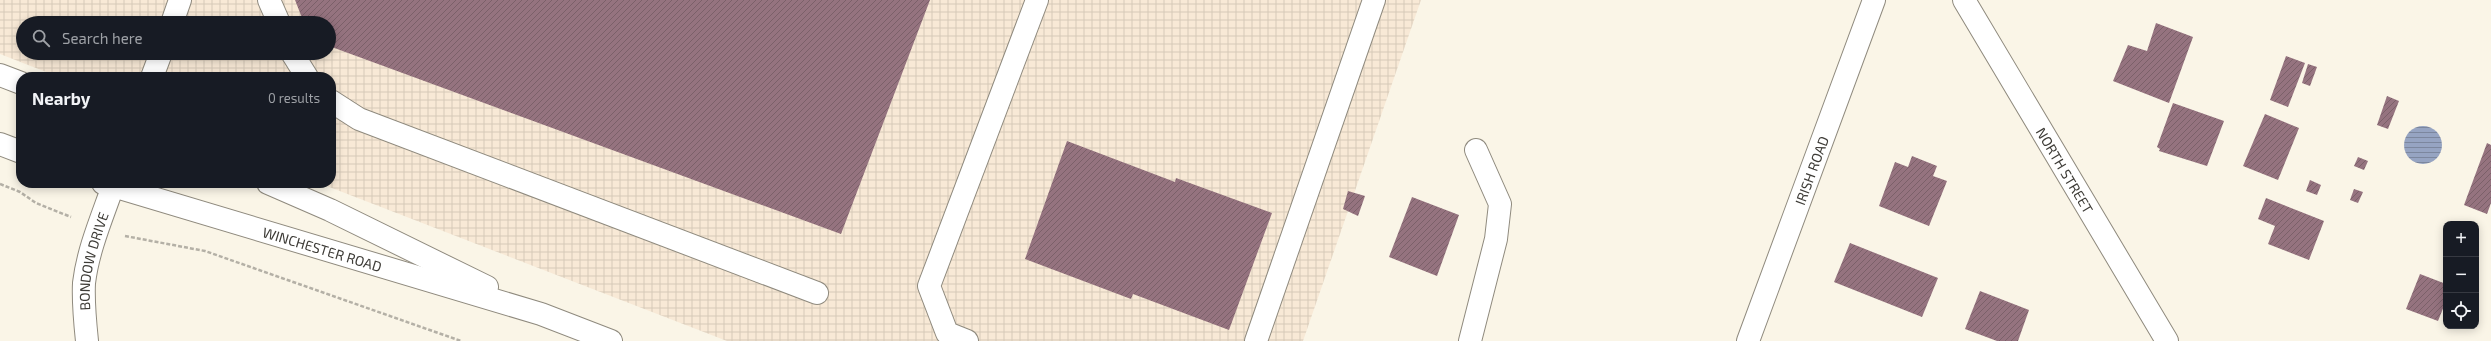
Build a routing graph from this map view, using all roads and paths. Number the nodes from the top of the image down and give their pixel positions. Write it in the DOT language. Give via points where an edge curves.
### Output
graph roads {
  1 [pos="180,0"];
  2 [pos="269,0"];
  3 [pos="1037,0"];
  4 [pos="1374,0"];
  5 [pos="1874,0"];
  6 [pos="1964,0"];
  7 [pos="174,16"];
  8 [pos="276,16"];
  9 [pos="158,60"];
  10 [pos="296,60"];
  11 [pos="154,72"];
  12 [pos="304,72"];
  13 [pos="0,75"];
  14 [pos="16,81"];
  15 [pos="336,104"];
  16 [pos="0,144"];
  17 [pos="16,150"];
  18 [pos="1476,150"];
  19 [pos="0,184"];
  20 [pos="109,188"];
  21 [pos="123,188"];
  22 [pos="279,188"];
  23 [pos="99,227"];
  24 [pos="817,293"];
  25 [pos="542,314"];
  26 [pos="87,341"];
  27 [pos="461,341"];
  28 [pos="611,341"];
  29 [pos="967,341"];
  30 [pos="1256,341"];
  31 [pos="1470,341"];
  32 [pos="1748,341"];
  33 [pos="2167,341"];
  1 -- 7 [label="street"];
  2 -- 8 [label="street"];
  3 -- 29 [label="street" via="929,286 947,333"];
  4 -- 30 [label="street"];
  5 -- 32 [label="street, IRISH ROAD"];
  6 -- 33 [label="street, NORTH STREET"];
  9 -- 11 [label="street"];
  10 -- 12 [label="street"];
  13 -- 14 [label="street"];
  15 -- 24 [label="street" via="359,119"];
  16 -- 17 [label="street"];
  18 -- 31 [label="street" via="1500,204 1496,239"];
  19 -- 23 [label="path" via="20,192 36,203"];
  20 -- 23 [label="street, BONDOW DRIVE"];
  21 -- 25 [label="street, WINCHESTER ROAD"];
  22 -- 25 [label="street, WINCHESTER ROAD" via="330,210"];
  23 -- 26 [label="street, BONDOW DRIVE" via="84,282"];
  23 -- 27 [label="path" via="137,240 166,242 205,251"];
  25 -- 28 [label="street, WINCHESTER ROAD"];
}
